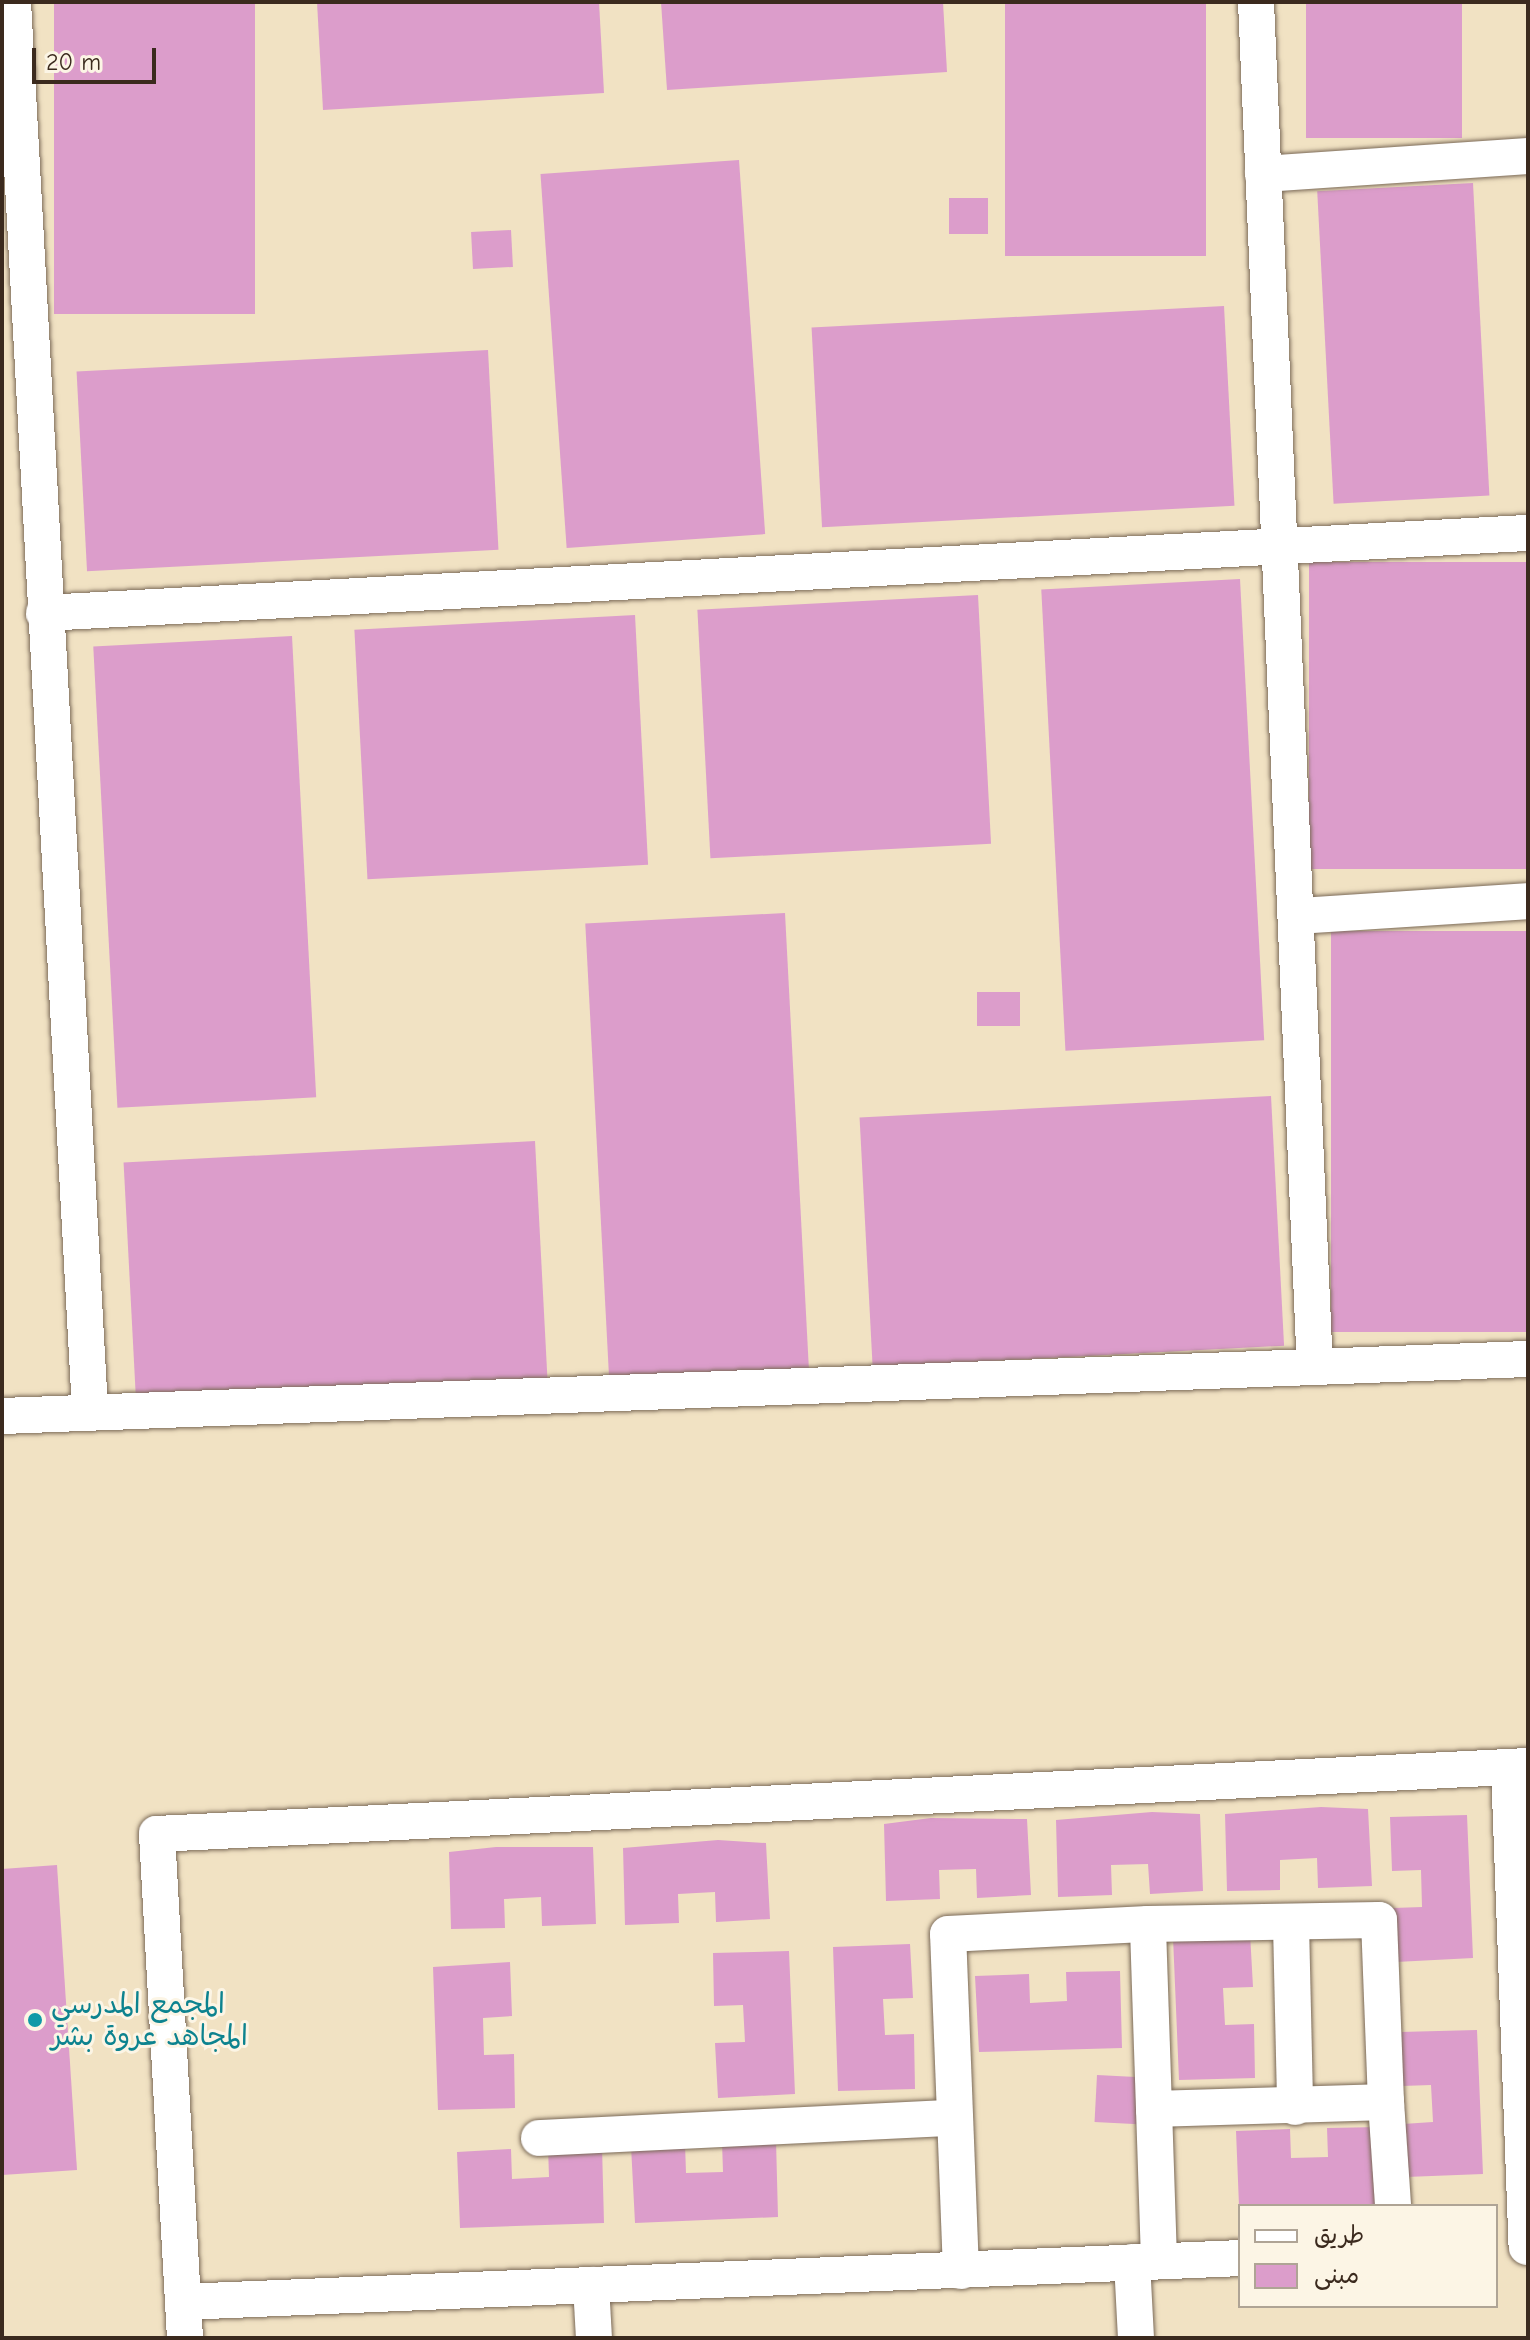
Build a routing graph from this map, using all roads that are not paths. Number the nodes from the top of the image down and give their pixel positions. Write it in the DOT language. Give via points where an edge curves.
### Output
graph roads {
  1 [pos="13,2"];
  2 [pos="1256,2"];
  3 [pos="1528,156"];
  4 [pos="1263,174"];
  5 [pos="1528,533"];
  6 [pos="1282,550"];
  7 [pos="44,613"];
  8 [pos="1528,901"];
  9 [pos="1299,916"];
  10 [pos="1528,1359"];
  11 [pos="1315,1367"];
  12 [pos="90,1412"];
  13 [pos="2,1416"];
  14 [pos="1518,1766"];
  15 [pos="1148,1924"];
  16 [pos="1291,1924"];
  17 [pos="1386,2102"];
  18 [pos="1295,2107"];
  19 [pos="1154,2109"];
  20 [pos="955,2118"];
  21 [pos="539,2138"];
  22 [pos="1393,2204"];
  23 [pos="1517,2248"];
  24 [pos="1238,2258"];
  25 [pos="1146,2261"];
  26 [pos="961,2271"];
  27 [pos="591,2285"];
  28 [pos="183,2302"];
  29 [pos="185,2338"];
  30 [pos="594,2338"];
  31 [pos="1136,2338"];
  1 -- 7 [label="street"];
  2 -- 4 [label="street"];
  3 -- 4 [label="street"];
  4 -- 6 [label="street"];
  5 -- 6 [label="street"];
  6 -- 7 [label="street"];
  6 -- 9 [label="street"];
  7 -- 12 [label="street"];
  8 -- 9 [label="street"];
  9 -- 11 [label="street"];
  10 -- 11 [label="street"];
  11 -- 12 [label="street"];
  12 -- 13 [label="street"];
  14 -- 23 [label="street"];
  14 -- 28 [label="street" via="157,1834"];
  15 -- 16 [label="street"];
  15 -- 19 [label="street"];
  15 -- 20 [label="street" via="948,1934"];
  16 -- 17 [label="street" via="1379,1920"];
  16 -- 18 [label="street"];
  17 -- 18 [label="street"];
  17 -- 22 [label="street"];
  18 -- 19 [label="street"];
  19 -- 25 [label="street"];
  20 -- 21 [label="street"];
  20 -- 26 [label="street"];
  24 -- 25 [label="street"];
  25 -- 26 [label="street"];
  25 -- 31 [label="street"];
  26 -- 27 [label="street"];
  27 -- 28 [label="street"];
  27 -- 30 [label="street"];
  28 -- 29 [label="street"];
}
